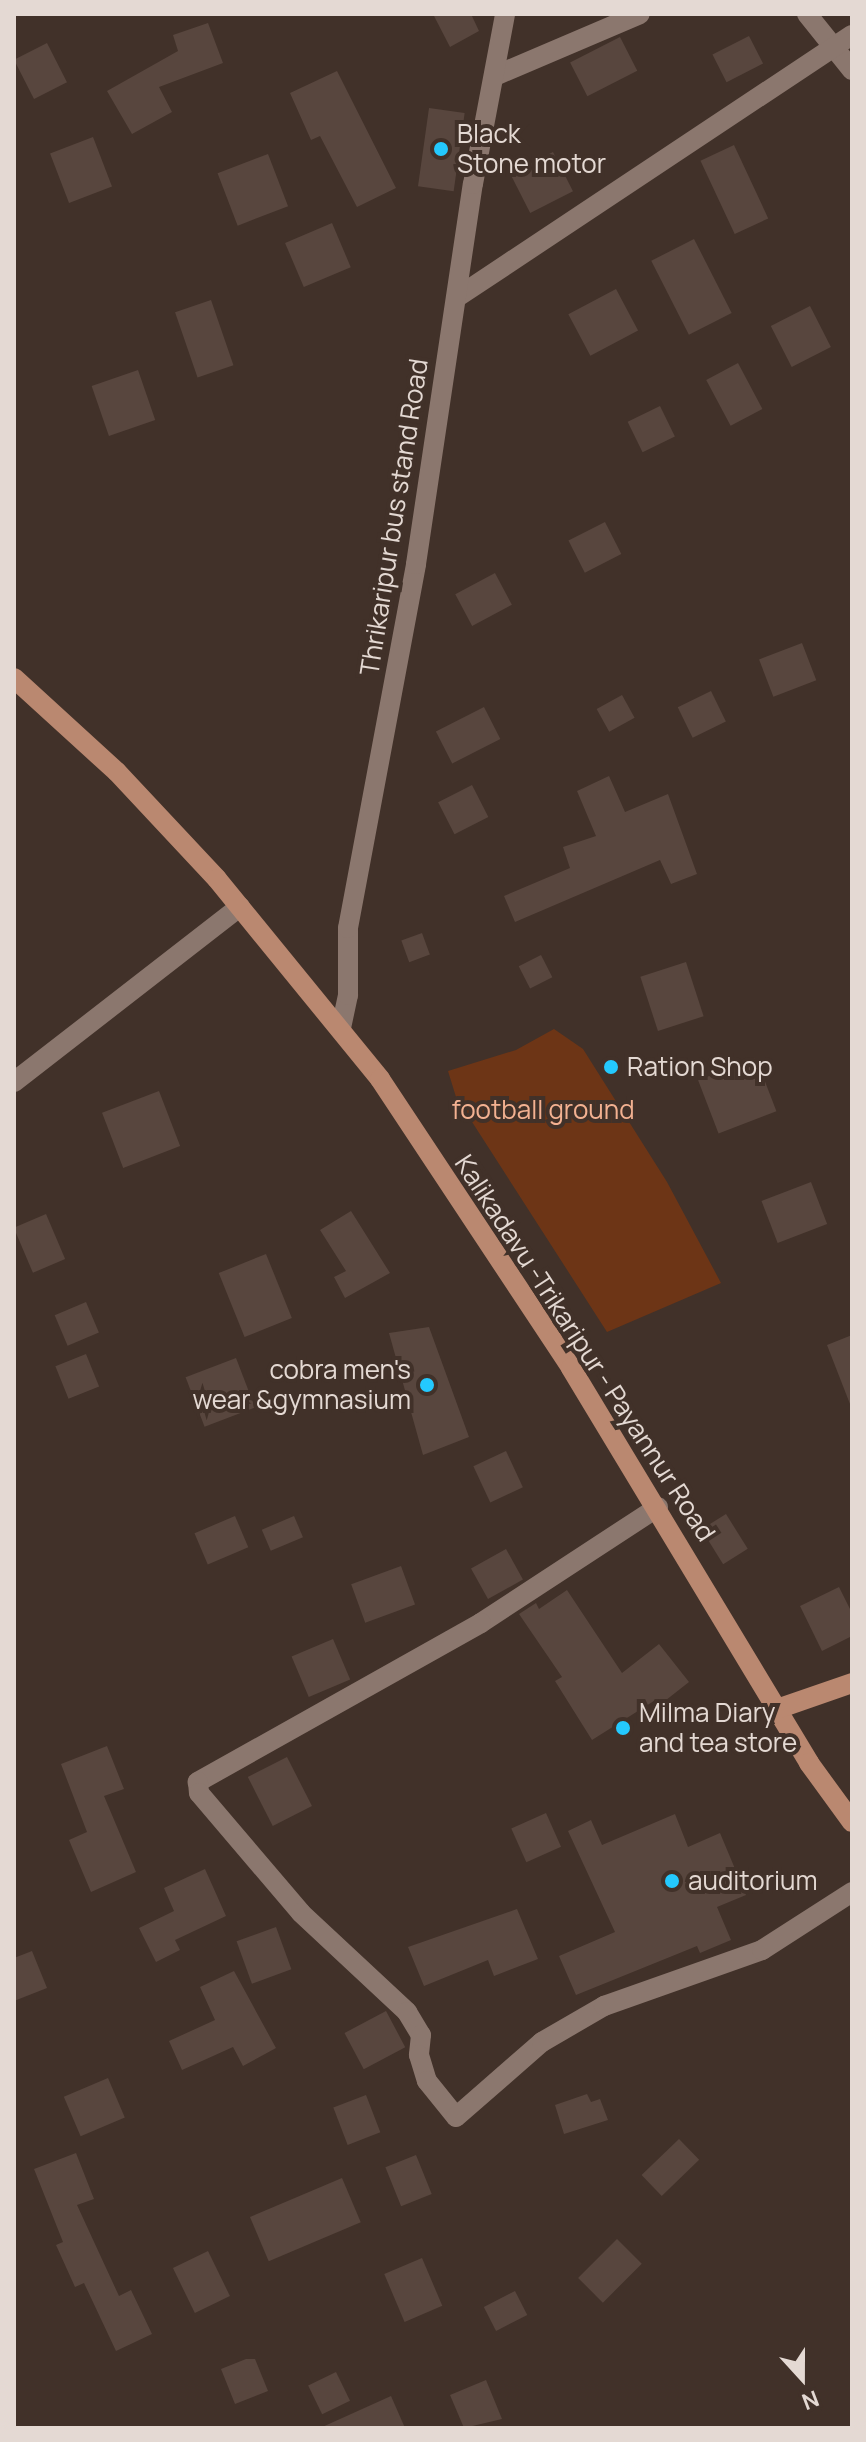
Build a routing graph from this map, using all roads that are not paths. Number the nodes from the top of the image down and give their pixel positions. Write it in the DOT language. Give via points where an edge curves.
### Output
graph roads {
  1 [pos="505,14"];
  2 [pos="640,14"];
  3 [pos="807,14"];
  4 [pos="852,35"];
  5 [pos="834,47"];
  6 [pos="852,70"];
  7 [pos="497,75"];
  8 [pos="456,298"];
  9 [pos="14,678"];
  10 [pos="240,907"];
  11 [pos="341,1028"];
  12 [pos="14,1082"];
  13 [pos="658,1507"];
  14 [pos="852,1683"];
  15 [pos="780,1708"];
  16 [pos="852,1822"];
  17 [pos="852,1892"];
  1 -- 7 [label="street, Thrikaripur bus stand Road"];
  2 -- 7 [label="street"];
  3 -- 5 [label="street"];
  4 -- 5 [label="street"];
  5 -- 6 [label="street"];
  5 -- 8 [label="street"];
  7 -- 8 [label="street, Thrikaripur bus stand Road"];
  8 -- 11 [label="street, Thrikaripur bus stand Road" via="416,564 348,928 348,995"];
  9 -- 10 [label="main road, Kalikadavu -Trikaripur - Payannur Road" via="117,772"];
  10 -- 11 [label="main road, Kalikadavu -Trikaripur - Payannur Road"];
  10 -- 12 [label="street"];
  11 -- 13 [label="main road, Kalikadavu -Trikaripur - Payannur Road" via="380,1079"];
  13 -- 15 [label="main road, Kalikadavu -Trikaripur - Payannur Road"];
  13 -- 17 [label="street" via="481,1623 198,1782 199,1793 301,1913 407,2012 421,2035 419,2055 427,2081 456,2117 542,2042 604,2006 762,1950"];
  14 -- 15 [label="main road"];
  15 -- 16 [label="main road, Kalikadavu -Trikaripur - Payannur Road" via="809,1763"];
}
